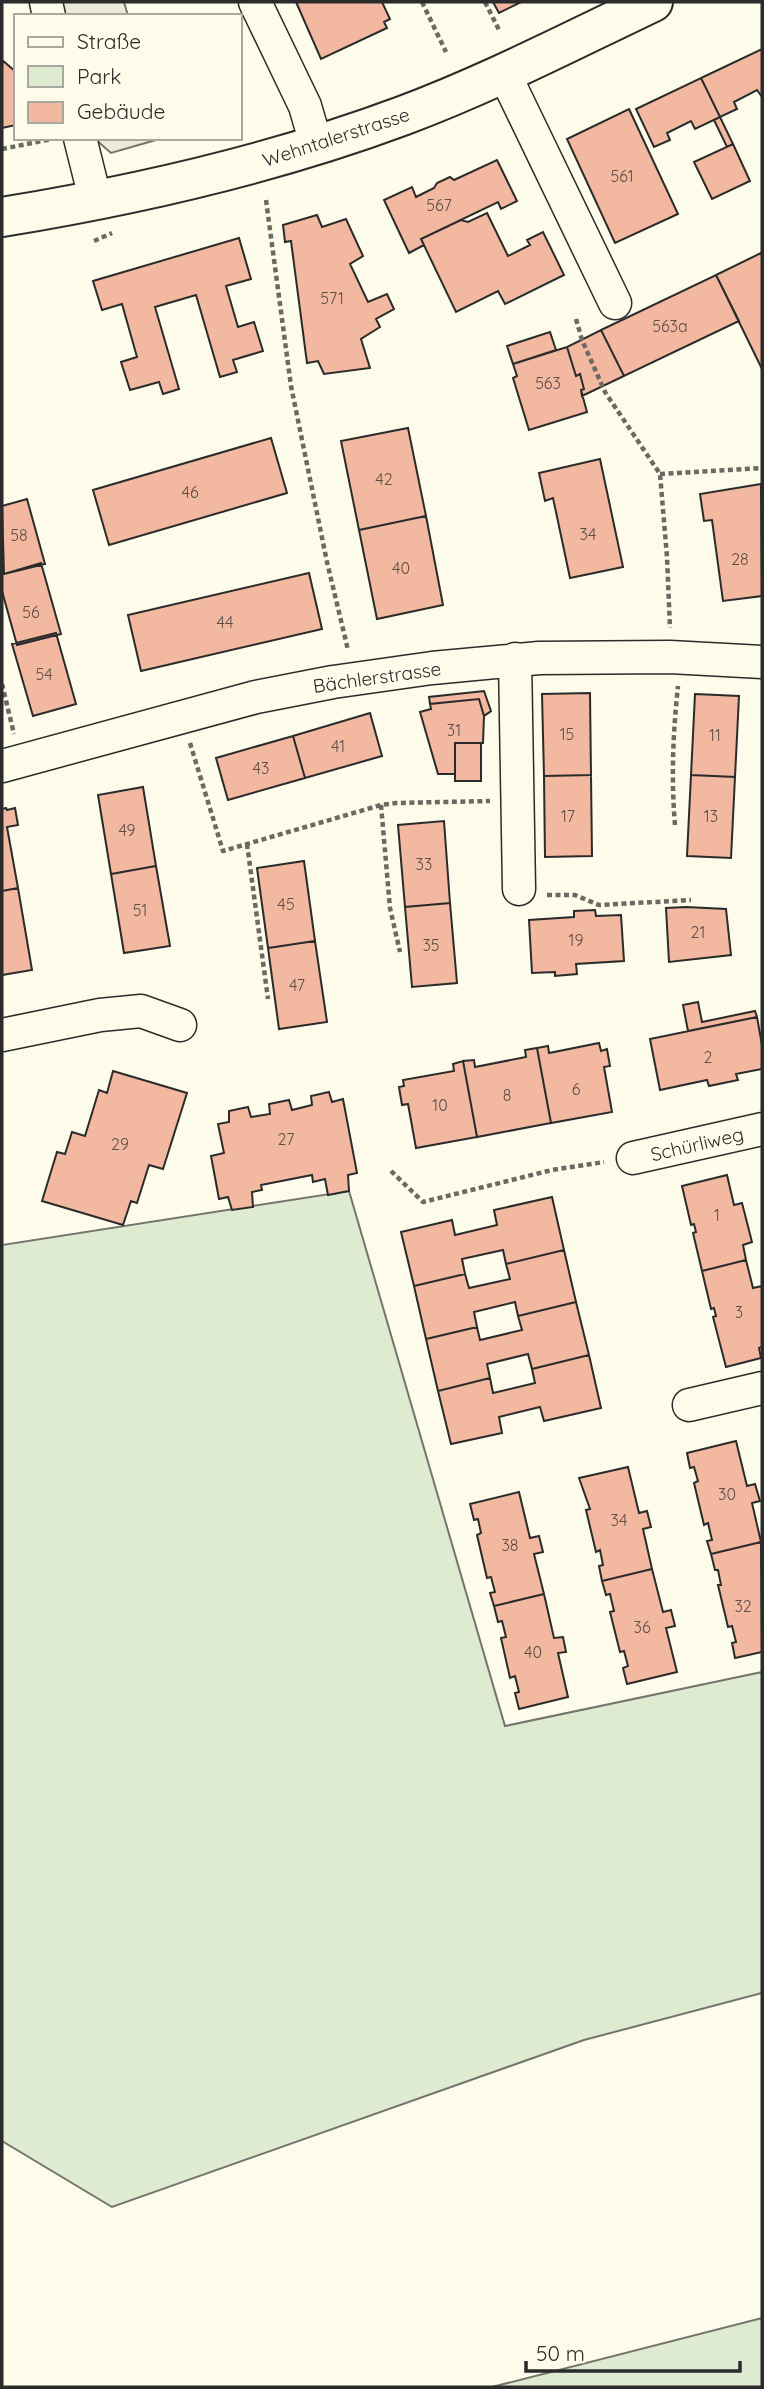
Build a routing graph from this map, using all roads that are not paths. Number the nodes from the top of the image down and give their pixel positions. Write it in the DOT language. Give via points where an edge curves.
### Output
graph roads {
  1 [pos="255,2"];
  2 [pos="653,2"];
  3 [pos="505,73"];
  4 [pos="66,140"];
  5 [pos="316,144"];
  6 [pos="96,201"];
  7 [pos="2,217"];
  8 [pos="615,303"];
  9 [pos="515,659"];
  10 [pos="762,662"];
  11 [pos="9,753"];
  12 [pos="531,892"];
  13 [pos="180,1025"];
  14 [pos="2,1035"];
  15 [pos="762,1129"];
  16 [pos="633,1158"];
  17 [pos="762,1388"];
  18 [pos="689,1405"];
  1 -- 5 [label="street" via="305,106"];
  2 -- 3 [label="main road, Wehntalerstrasse"];
  3 -- 5 [label="main road, Wehntalerstrasse" via="402,116"];
  3 -- 8 [label="street"];
  4 -- 6 [label="street"];
  5 -- 6 [label="main road, Wehntalerstrasse" via="250,165"];
  6 -- 7 [label="main road, Wehntalerstrasse"];
  9 -- 10 [label="street, Bächlerstrasse" via="670,657"];
  9 -- 11 [label="street, Bächlerstrasse" via="256,697"];
  9 -- 12 [label="street"];
  13 -- 14 [label="street" via="141,1011"];
  15 -- 16 [label="street, Schürliweg"];
  17 -- 18 [label="street"];
}
